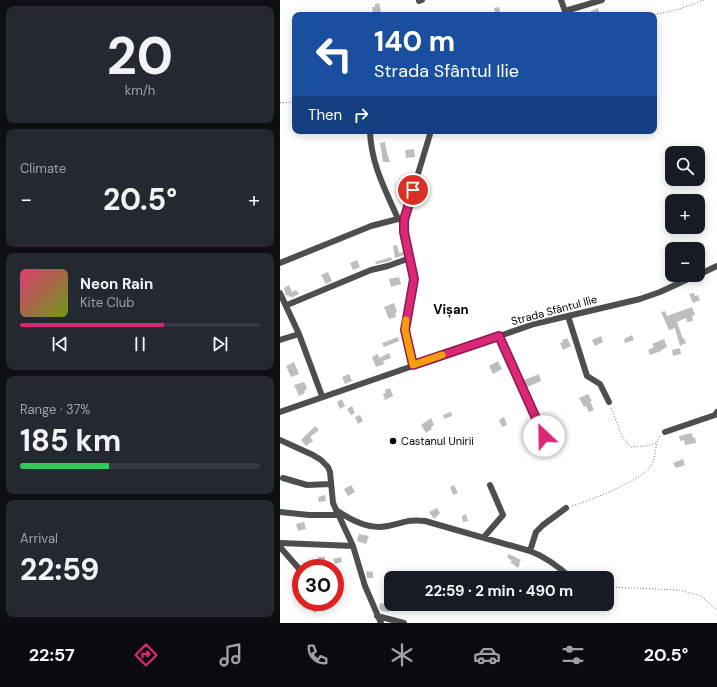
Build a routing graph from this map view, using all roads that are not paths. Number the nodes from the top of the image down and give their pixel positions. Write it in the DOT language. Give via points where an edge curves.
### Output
graph roads {
  1 [pos="561,0"];
  2 [pos="602,0"];
  3 [pos="566,12"];
  4 [pos="569,12"];
  5 [pos="370,134"];
  6 [pos="430,134"];
  7 [pos="401,219"];
  8 [pos="410,258"];
  9 [pos="280,263"];
  10 [pos="717,266"];
  11 [pos="705,272"];
  12 [pos="682,282"];
  13 [pos="280,293"];
  14 [pos="287,305"];
  15 [pos="568,316"];
  16 [pos="299,334"];
  17 [pos="499,336"];
  18 [pos="280,340"];
  19 [pos="413,365"];
  20 [pos="322,396"];
  21 [pos="609,402"];
  22 [pos="280,412"];
  23 [pos="717,412"];
  24 [pos="665,432"];
  25 [pos="544,436"];
  26 [pos="280,440"];
  27 [pos="283,478"];
  28 [pos="331,484"];
  29 [pos="490,485"];
  30 [pos="566,508"];
  31 [pos="280,512"];
  32 [pos="337,512"];
  33 [pos="484,537"];
  34 [pos="353,546"];
  35 [pos="530,550"];
  36 [pos="292,561"];
  37 [pos="562,571"];
  38 [pos="377,616"];
  39 [pos="381,623"];
  40 [pos="404,623"];
  1 -- 3 [label="street"];
  2 -- 4 [label="street"];
  5 -- 7 [label="street" via="374,163"];
  6 -- 7 [label="street"];
  7 -- 8 [label="street"];
  7 -- 9 [label="street" via="371,226"];
  8 -- 14 [label="street" via="371,270"];
  8 -- 19 [label="street" via="414,279 405,330"];
  10 -- 11 [label="street, Strada Sfântul Ilie"];
  12 -- 15 [label="street, Strada Sfântul Ilie" via="640,299"];
  13 -- 14 [label="street"];
  14 -- 16 [label="street"];
  15 -- 17 [label="street, Strada Sfântul Ilie"];
  15 -- 21 [label="street" via="587,376 600,384"];
  16 -- 18 [label="street"];
  16 -- 20 [label="street"];
  17 -- 19 [label="street, Strada Sfântul Ilie"];
  17 -- 25 [label="street"];
  19 -- 20 [label="street, Strada Sfântul Ilie" via="349,389"];
  20 -- 22 [label="street, Strada Sfântul Ilie"];
  23 -- 24 [label="street" via="715,415"];
  26 -- 28 [label="street" via="321,460 328,467"];
  27 -- 28 [label="street" via="307,484"];
  28 -- 32 [label="street" via="333,503"];
  29 -- 33 [label="street" via="503,515"];
  30 -- 35 [label="street" via="536,532"];
  31 -- 32 [label="street" via="309,515"];
  32 -- 33 [label="street" via="368,526 383,527 413,520 425,521"];
  32 -- 34 [label="street"];
  33 -- 35 [label="street"];
  34 -- 36 [label="street" via="281,543 280,547"];
  34 -- 38 [label="street"];
  35 -- 37 [label="street" via="546,558"];
  38 -- 39 [label="street"];
  38 -- 40 [label="street"];
}
